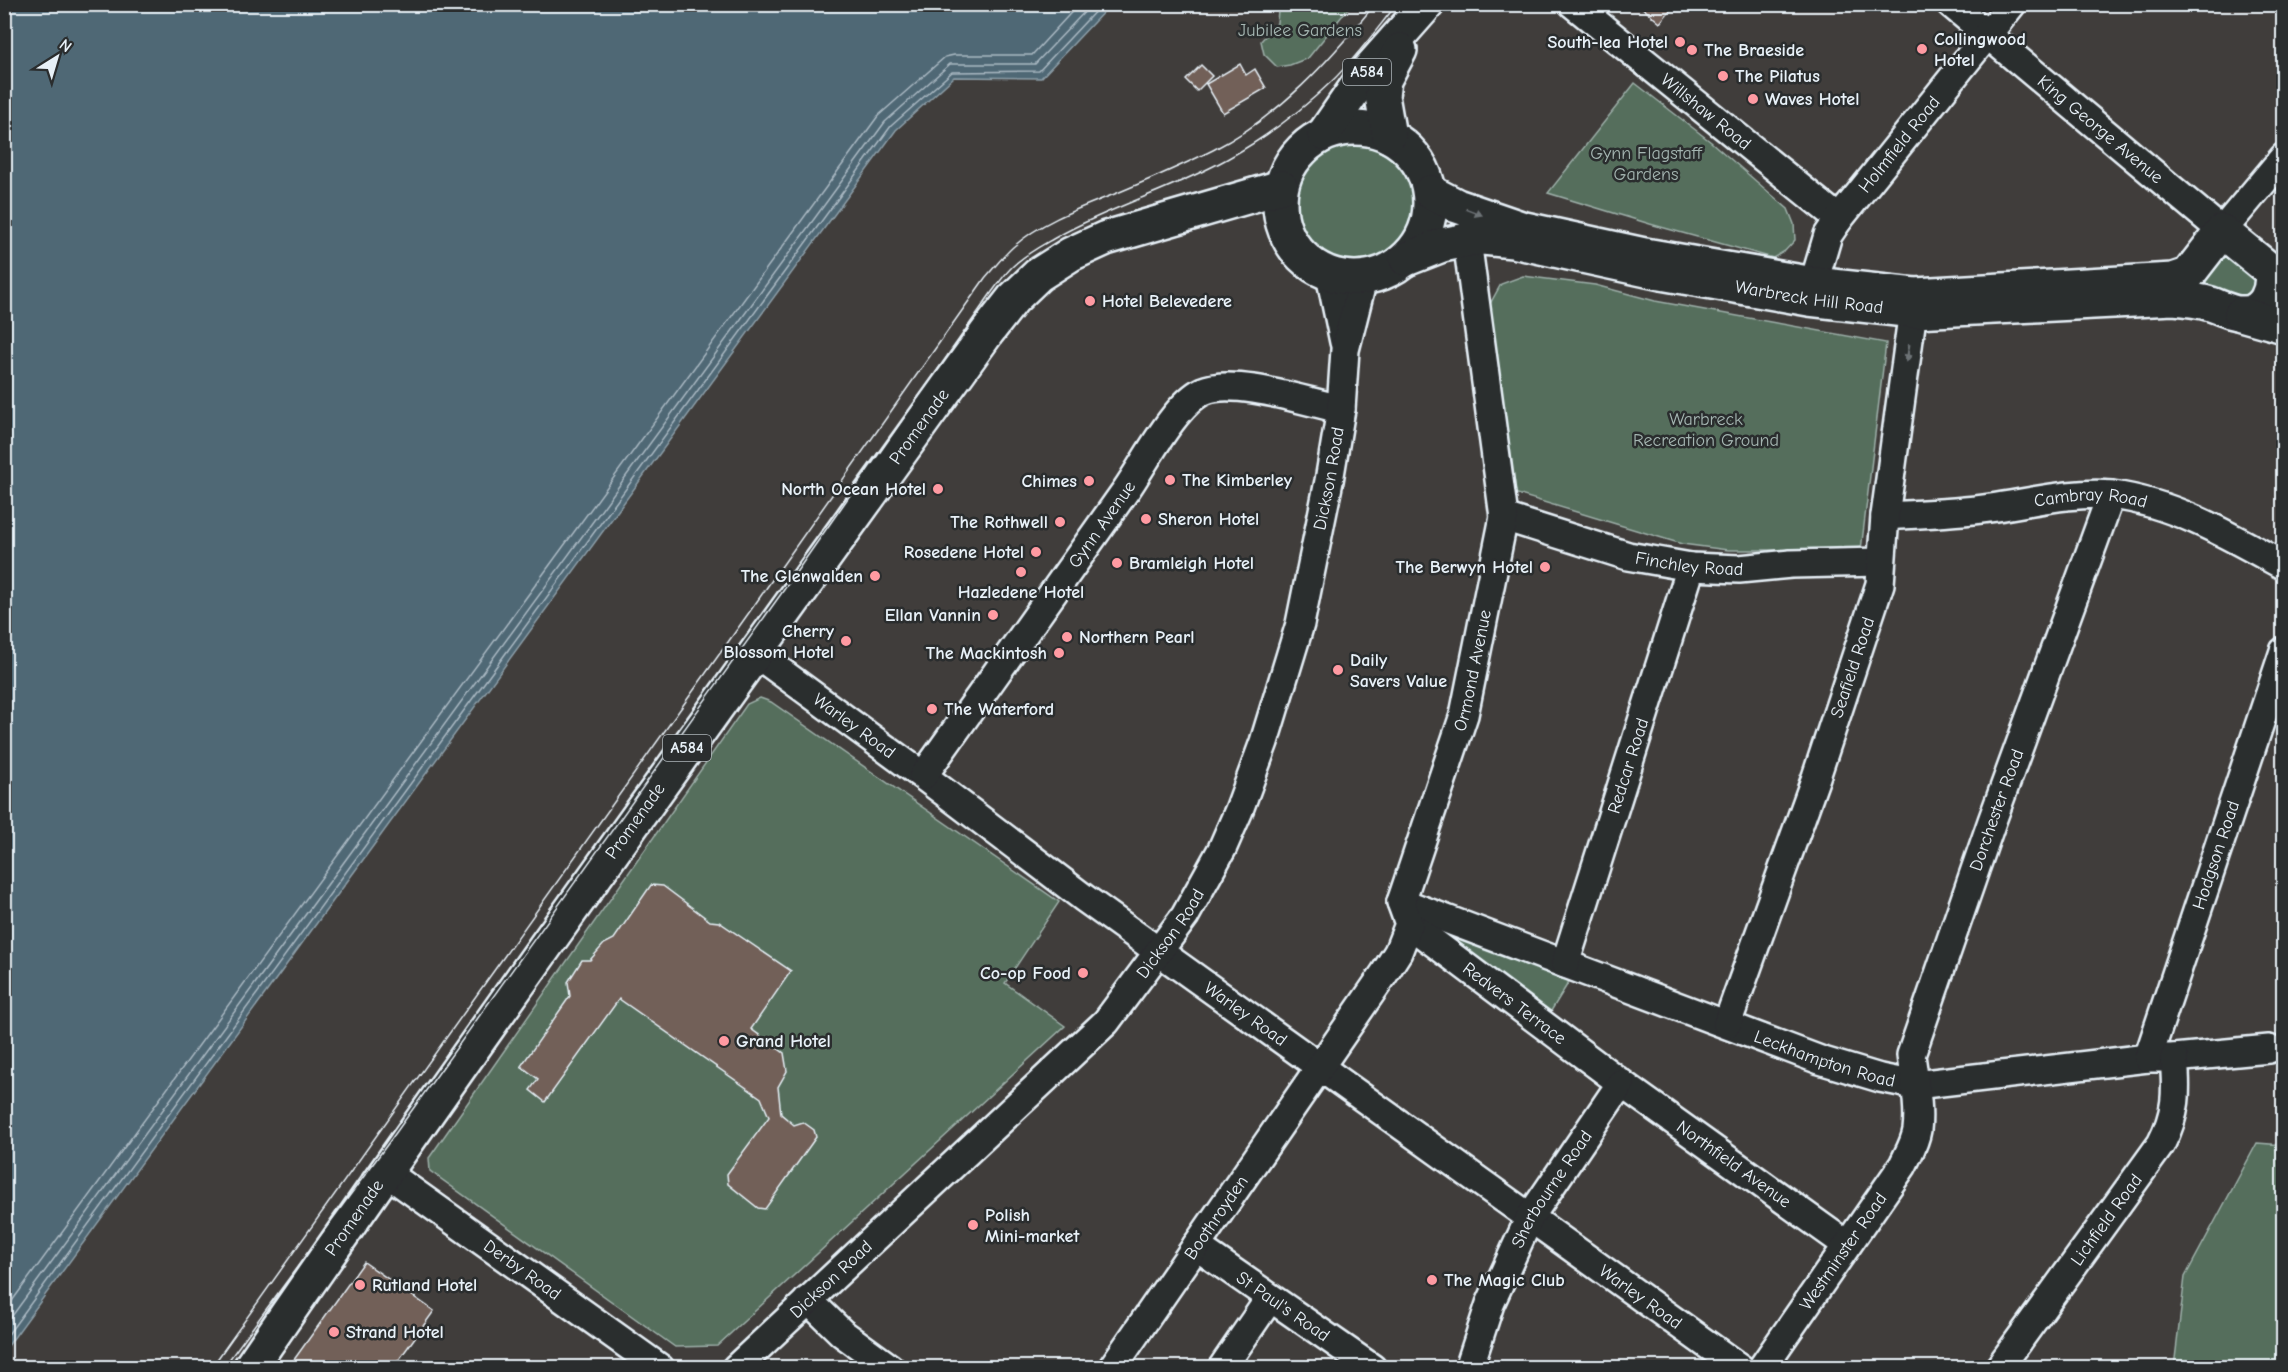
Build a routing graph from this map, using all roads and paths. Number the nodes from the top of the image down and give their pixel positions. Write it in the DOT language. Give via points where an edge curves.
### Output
graph roads {
  1 [pos="1573,4"];
  2 [pos="1951,4"];
  3 [pos="2012,4"];
  4 [pos="1422,10"];
  5 [pos="1988,34"];
  6 [pos="1324,134"];
  7 [pos="1389,136"];
  8 [pos="2283,157"];
  9 [pos="1281,187"];
  10 [pos="1430,192"];
  11 [pos="1193,213"];
  12 [pos="1839,219"];
  13 [pos="1283,226"];
  14 [pos="2222,231"];
  15 [pos="1467,240"];
  16 [pos="1406,259"];
  17 [pos="2200,260"];
  18 [pos="2268,268"];
  19 [pos="1330,275"];
  20 [pos="1363,279"];
  21 [pos="1812,291"];
  22 [pos="1915,303"];
  23 [pos="2230,310"];
  24 [pos="2283,326"];
  25 [pos="1345,350"];
  26 [pos="1341,409"];
  27 [pos="2111,495"];
  28 [pos="1885,516"];
  29 [pos="1504,518"];
  30 [pos="1881,562"];
  31 [pos="2283,566"];
  32 [pos="1691,567"];
  33 [pos="2283,651"];
  34 [pos="755,653"];
  35 [pos="923,776"];
  36 [pos="1405,913"];
  37 [pos="1161,951"];
  38 [pos="1566,964"];
  39 [pos="1727,1024"];
  40 [pos="2269,1049"];
  41 [pos="2161,1058"];
  42 [pos="1320,1068"];
  43 [pos="1621,1083"];
  44 [pos="1915,1085"];
  45 [pos="1917,1130"];
  46 [pos="384,1172"];
  47 [pos="1530,1217"];
  48 [pos="1847,1245"];
  49 [pos="1196,1246"];
  50 [pos="1270,1298"];
  51 [pos="808,1300"];
  52 [pos="250,1368"];
  53 [pos="660,1368"];
  54 [pos="736,1368"];
  55 [pos="890,1368"];
  56 [pos="1112,1368"];
  57 [pos="1222,1368"];
  58 [pos="1372,1368"];
  59 [pos="1469,1368"];
  60 [pos="1740,1368"];
  61 [pos="1762,1368"];
  62 [pos="1999,1368"];
  1 -- 12 [label="street, Willshaw Road"];
  2 -- 5 [label="street, King George Avenue"];
  3 -- 5 [label="street, Holmfield Road"];
  4 -- 6 [label="main road, A584" via="1366,73"];
  4 -- 7 [label="main road, A584" via="1384,80 1382,96"];
  5 -- 12 [label="street, Holmfield Road"];
  5 -- 14 [label="street, King George Avenue"];
  6 -- 7 [label="main road, A584" via="1368,128"];
  6 -- 9 [label="main road, A584" via="1303,147 1289,165"];
  7 -- 10 [label="main road, A584" via="1416,159"];
  8 -- 14 [label="street"];
  9 -- 11 [label="main road, Promenade / A584"];
  9 -- 13 [label="main road, A584" via="1279,208"];
  10 -- 16 [label="main road, A584" via="1425,232"];
  10 -- 21 [label="main road, Warbreck Hill Road, one-way" via="1457,206 1521,228"];
  11 -- 13 [label="main road, Promenade / A584" via="1248,217"];
  11 -- 34 [label="main road, Promenade / A584" via="1106,238 1071,254 1038,275 1013,299"];
  12 -- 21 [label="street, Holmfield Road" via="1828,235"];
  13 -- 19 [label="main road, A584" via="1301,256"];
  14 -- 17 [label="main road, Warbreck Hill Road"];
  14 -- 18 [label="main road"];
  15 -- 16 [label="main road, Warbreck Hill Road" via="1442,244"];
  15 -- 21 [label="main road, Warbreck Hill Road" via="1513,241 1623,266"];
  15 -- 29 [label="street, Ormond Avenue"];
  16 -- 20 [label="main road, A584" via="1386,272"];
  17 -- 22 [label="main road, Warbreck Hill Road" via="2188,274 2173,280"];
  17 -- 23 [label="main road" via="2199,274 2205,291"];
  18 -- 23 [label="main road" via="2272,289 2266,300 2251,312"];
  19 -- 20 [label="main road, A584"];
  19 -- 25 [label="street, Dickson Road"];
  20 -- 25 [label="street, Dickson Road"];
  21 -- 22 [label="main road, Warbreck Hill Road"];
  22 -- 23 [label="main road, Warbreck Hill Road" via="2173,298 2193,299"];
  22 -- 28 [label="street, Seafield Road, one-way"];
  23 -- 24 [label="main road, Warbreck Hill Road"];
  25 -- 26 [label="street, Dickson Road"];
  26 -- 35 [label="street, Gynn Avenue" via="1239,387 1204,391 1188,401"];
  26 -- 37 [label="street, Dickson Road" via="1300,624 1268,732 1222,849"];
  27 -- 28 [label="street, Cambray Road" via="2073,496 1964,512"];
  27 -- 31 [label="street, Cambray Road" via="2172,511"];
  27 -- 44 [label="street, Dorchester Road" via="1924,1015 1911,1055"];
  28 -- 30 [label="street, Seafield Road"];
  29 -- 32 [label="street, Finchley Road" via="1628,556"];
  29 -- 36 [label="street, Ormond Avenue" via="1464,715"];
  30 -- 32 [label="street, Finchley Road" via="1739,569"];
  30 -- 39 [label="street, Seafield Road" via="1880,584 1816,777"];
  32 -- 38 [label="street, Redcar Road"];
  33 -- 41 [label="street, Hodgson Road"];
  34 -- 35 [label="street, Warley Road"];
  34 -- 46 [label="main road, Promenade / A584"];
  35 -- 37 [label="street, Warley Road"];
  36 -- 38 [label="street, Leckhampton Road"];
  36 -- 42 [label="street, Ormond Avenue" via="1398,952"];
  36 -- 43 [label="street, Redvers Terrace"];
  37 -- 42 [label="street, Warley Road"];
  37 -- 51 [label="street, Dickson Road" via="1096,1033"];
  38 -- 39 [label="street, Leckhampton Road"];
  39 -- 44 [label="street, Leckhampton Road" via="1820,1060"];
  40 -- 41 [label="street, Leckhampton Road"];
  41 -- 44 [label="street, Leckhampton Road"];
  41 -- 62 [label="street, Lichfield Road" via="2175,1107 2161,1144"];
  42 -- 47 [label="street, Warley Road"];
  42 -- 49 [label="street, Boothroyden"];
  43 -- 47 [label="street, Sherbourne Road"];
  43 -- 48 [label="street, Northfield Avenue"];
  44 -- 45 [label="street, Dorchester Road"];
  45 -- 48 [label="street, Westminster Road" via="1903,1165"];
  46 -- 52 [label="main road, Promenade / A584"];
  46 -- 53 [label="street, Derby Road"];
  47 -- 59 [label="street, Sherbourne Road" via="1490,1304"];
  47 -- 60 [label="street, Warley Road"];
  48 -- 61 [label="street, Westminster Road"];
  49 -- 50 [label="street, St Paul's Road"];
  49 -- 56 [label="street, Boothroyden"];
  50 -- 57 [label="street"];
  50 -- 58 [label="street, St Paul's Road"];
  51 -- 54 [label="street, Dickson Road"];
  51 -- 55 [label="street" via="842,1333"];
}
